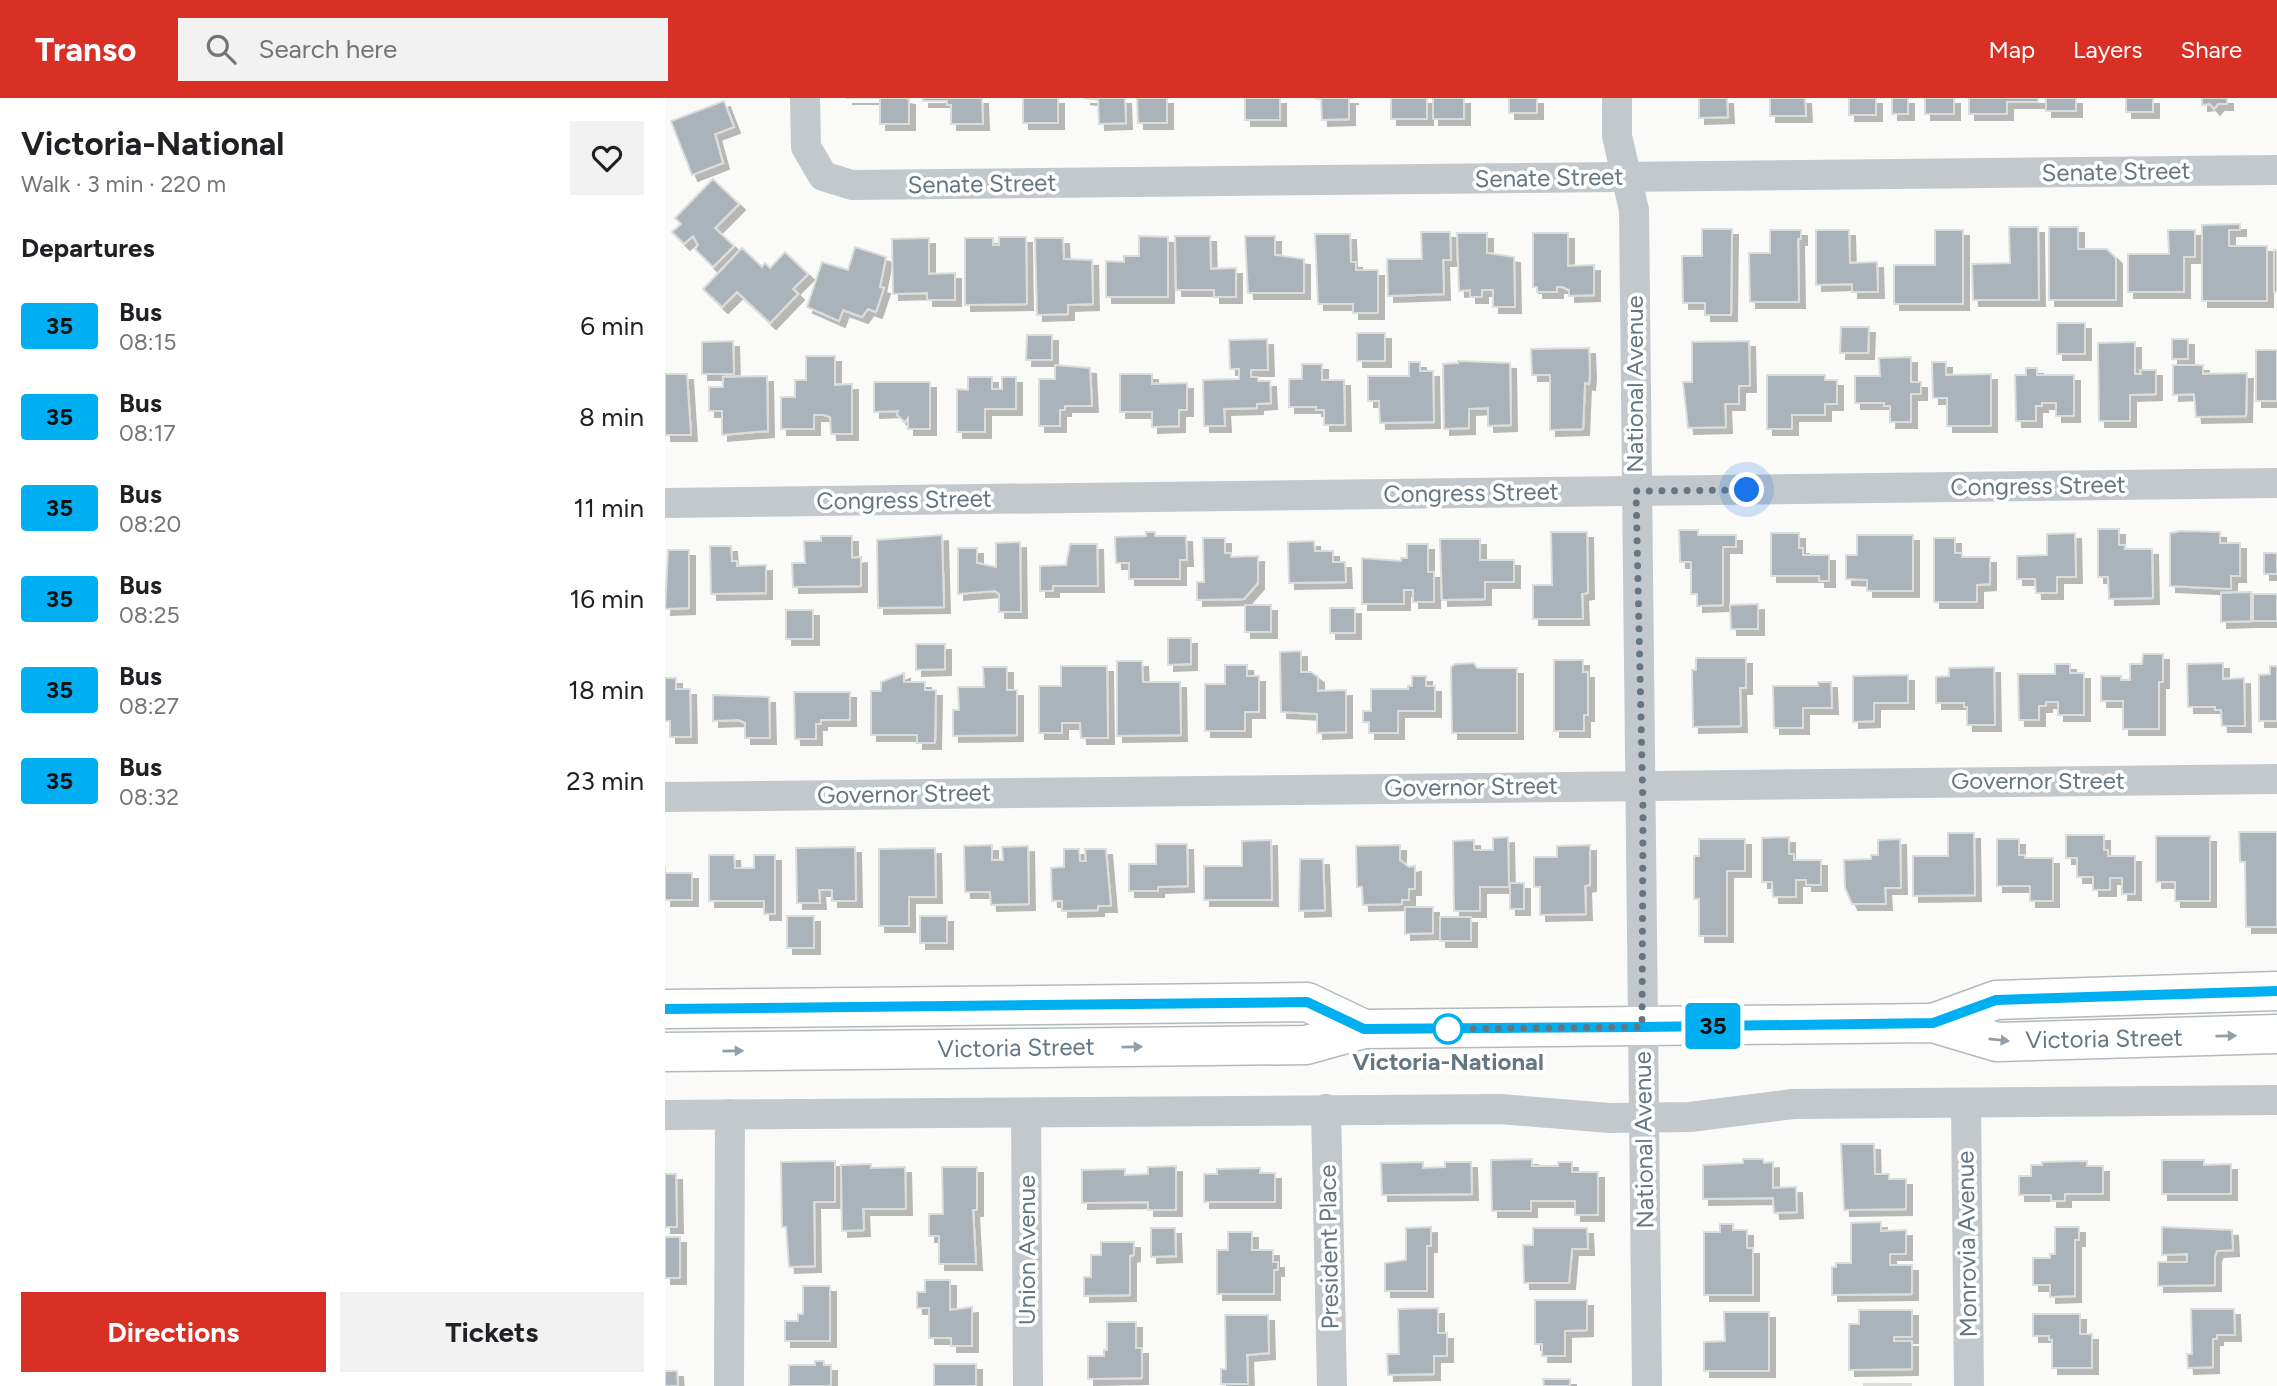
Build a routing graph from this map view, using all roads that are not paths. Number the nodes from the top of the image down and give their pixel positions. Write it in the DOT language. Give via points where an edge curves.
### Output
graph roads {
  1 [pos="805,98"];
  2 [pos="1617,98"];
  3 [pos="2277,170"];
  4 [pos="1627,177"];
  5 [pos="2277,483"];
  6 [pos="1636,491"];
  7 [pos="665,503"];
  8 [pos="2277,779"];
  9 [pos="1642,785"];
  10 [pos="665,797"];
  11 [pos="2277,990"];
  12 [pos="665,1009"];
  13 [pos="1933,1023"];
  14 [pos="1642,1027"];
  15 [pos="1364,1029"];
  16 [pos="2277,1034"];
  17 [pos="665,1052"];
  18 [pos="2277,1100"];
  19 [pos="1966,1103"];
  20 [pos="1326,1109"];
  21 [pos="1026,1113"];
  22 [pos="730,1114"];
  23 [pos="665,1115"];
  24 [pos="1645,1117"];
  25 [pos="729,1386"];
  26 [pos="1028,1386"];
  27 [pos="1332,1386"];
  28 [pos="1647,1386"];
  29 [pos="1969,1386"];
  1 -- 4 [label="street, Senate Street" via="806,147 823,176 852,185"];
  2 -- 4 [label="street, National Avenue" via="1617,136"];
  3 -- 4 [label="street, Senate Street"];
  4 -- 6 [label="street, National Avenue" via="1634,210"];
  5 -- 6 [label="street, Congress Street"];
  6 -- 7 [label="street, Congress Street"];
  6 -- 9 [label="street, National Avenue"];
  8 -- 9 [label="street, Governor Street"];
  9 -- 10 [label="street, Governor Street"];
  9 -- 14 [label="street, National Avenue"];
  11 -- 13 [label="main road, Victoria Street" via="1996,1000"];
  12 -- 15 [label="main road, Victoria Street" via="1307,1002"];
  13 -- 14 [label="main road, Victoria Street"];
  13 -- 16 [label="main road, Victoria Street, one-way" via="1997,1042"];
  14 -- 15 [label="main road, Victoria Street"];
  14 -- 24 [label="street, National Avenue"];
  17 -- 15 [label="main road, Victoria Street, one-way" via="1306,1045"];
  18 -- 19 [label="street"];
  19 -- 24 [label="street" via="1793,1104 1690,1117"];
  19 -- 29 [label="street, Monrovia Avenue"];
  20 -- 21 [label="street"];
  20 -- 24 [label="street" via="1500,1109"];
  20 -- 27 [label="street, President Place"];
  21 -- 22 [label="street"];
  21 -- 26 [label="street, Union Avenue"];
  22 -- 23 [label="street"];
  22 -- 25 [label="street"];
  24 -- 28 [label="street, National Avenue"];
}
